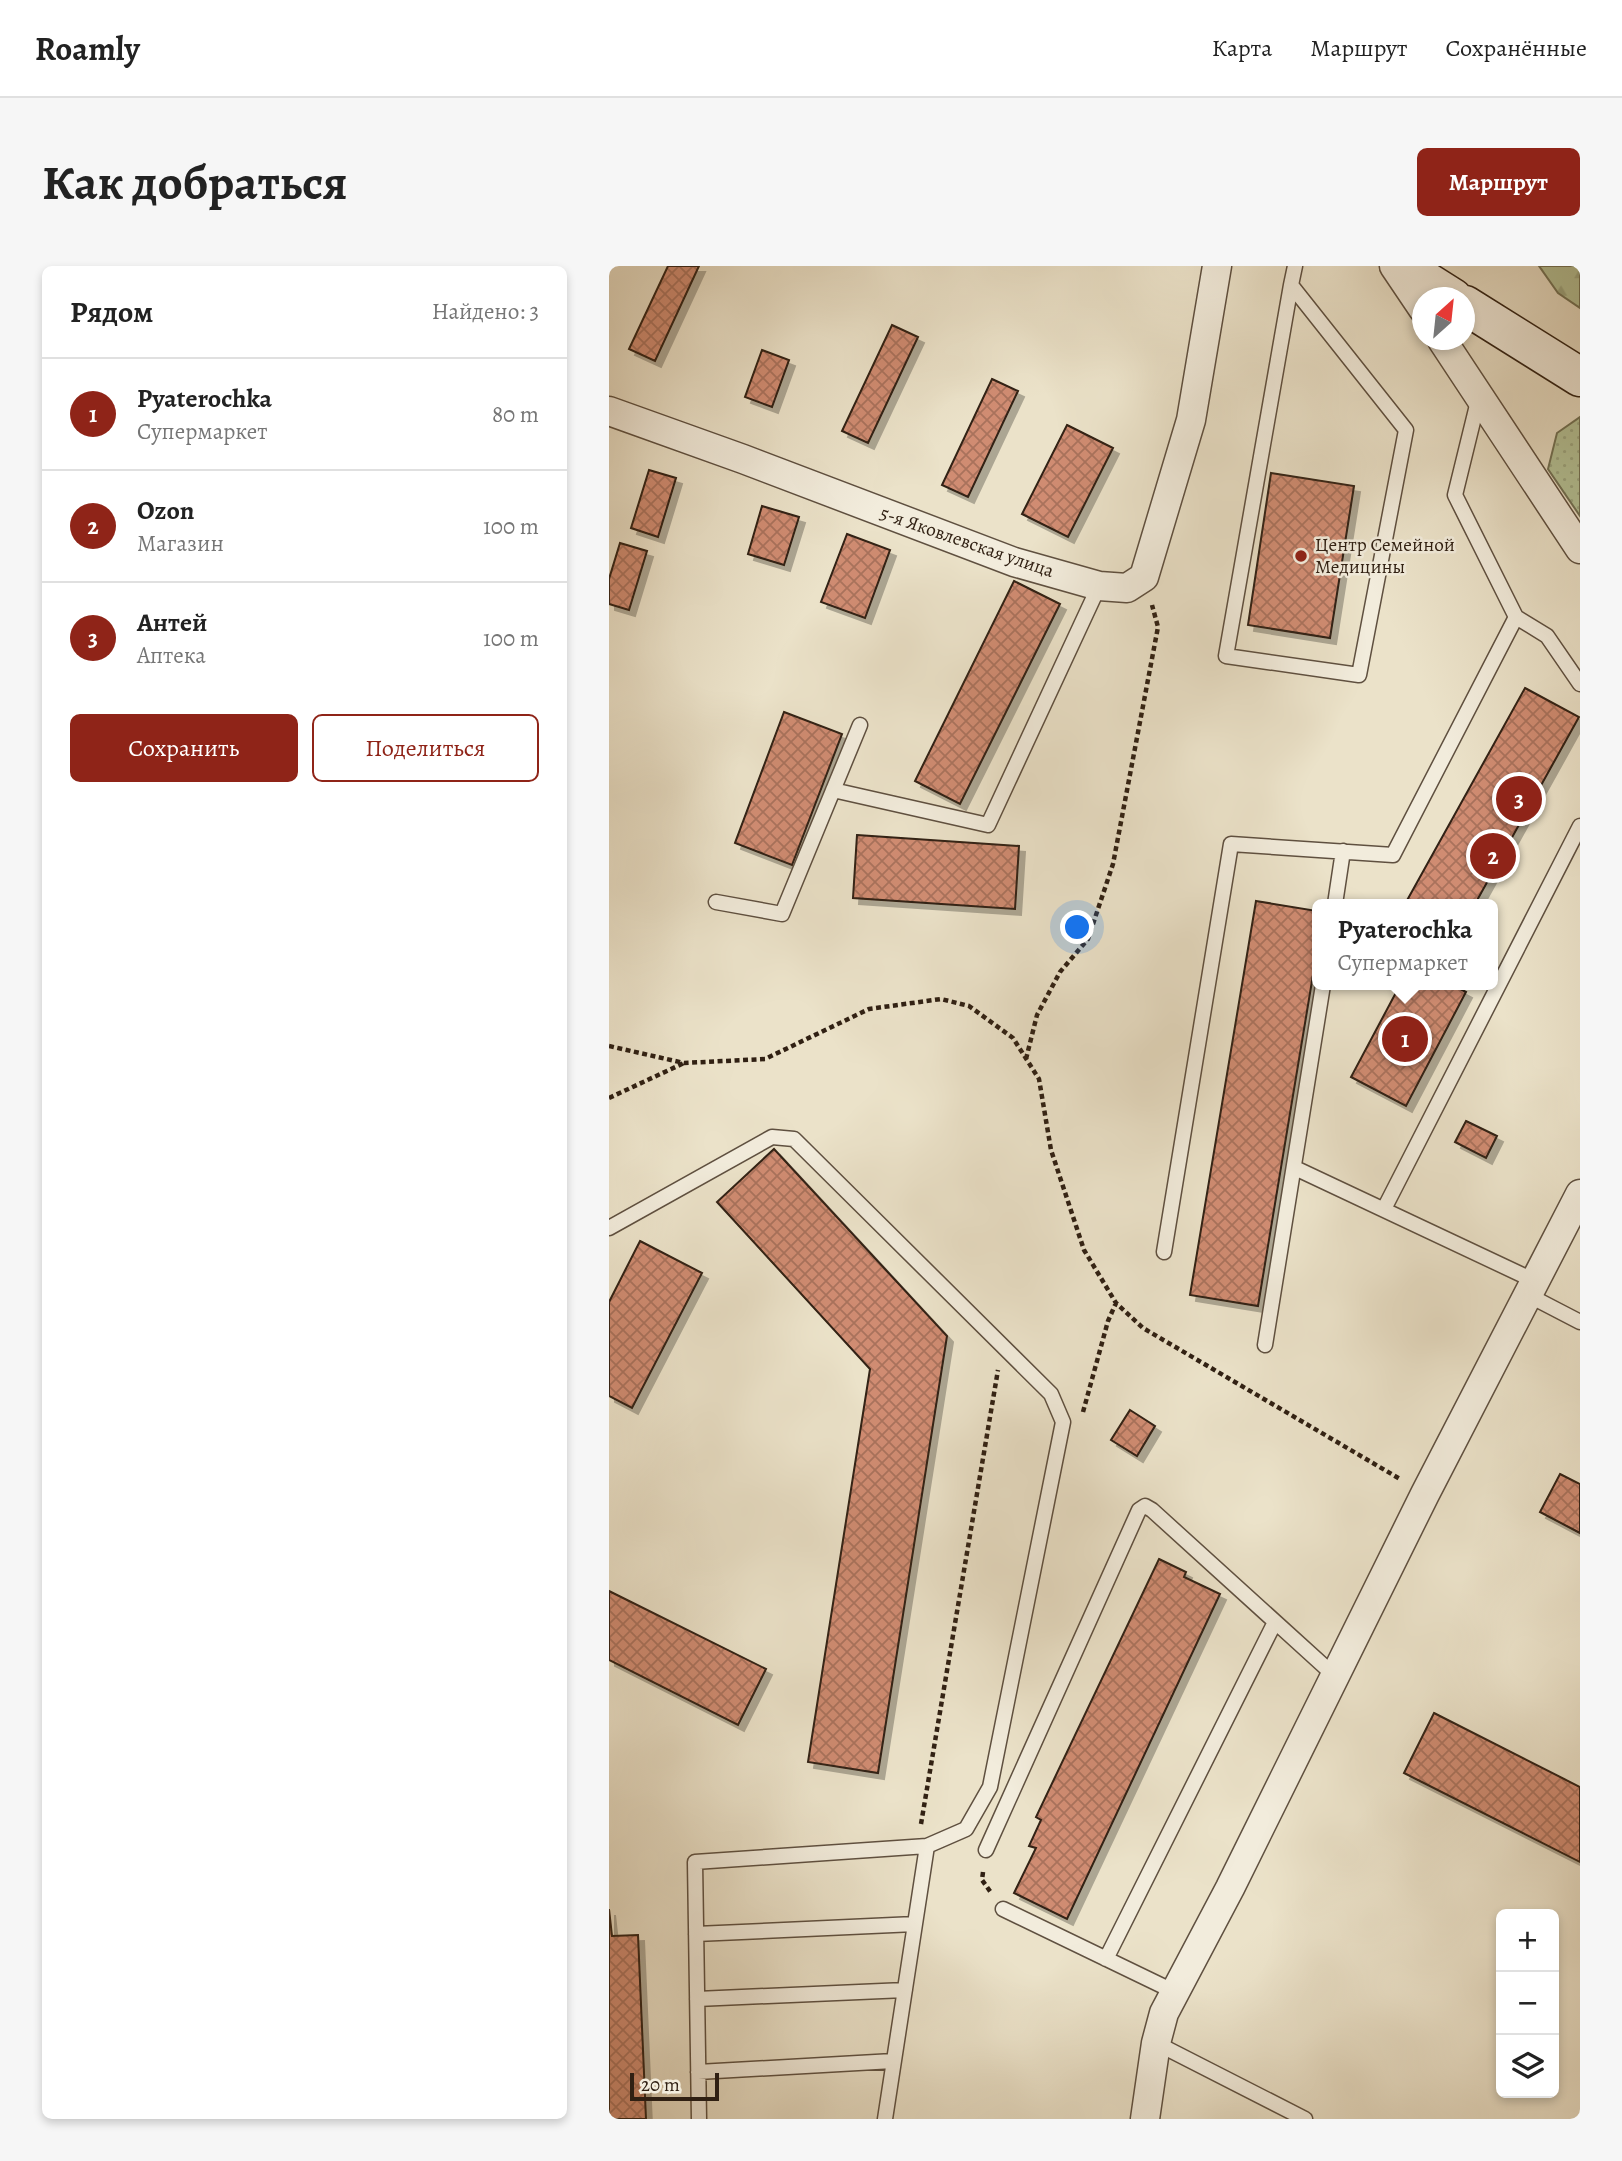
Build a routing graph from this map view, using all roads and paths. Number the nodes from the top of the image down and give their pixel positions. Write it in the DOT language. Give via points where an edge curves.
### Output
graph roads {
  1 [pos="1217,266"];
  2 [pos="1295,266"];
  3 [pos="1394,266"];
  4 [pos="1402,266"];
  5 [pos="1291,285"];
  6 [pos="1435,287"];
  7 [pos="1412,293"];
  8 [pos="1475,311"];
  9 [pos="1449,350"];
  10 [pos="1580,377"];
  11 [pos="1479,396"];
  12 [pos="609,411"];
  13 [pos="1580,549"];
  14 [pos="1144,578"];
  15 [pos="1099,586"];
  16 [pos="1516,617"];
  17 [pos="1580,684"];
  18 [pos="860,725"];
  19 [pos="833,790"];
  20 [pos="1580,826"];
  21 [pos="1343,852"];
  22 [pos="1336,899"];
  23 [pos="716,902"];
  24 [pos="1498,986"];
  25 [pos="1322,990"];
  26 [pos="1496,990"];
  27 [pos="609,1046"];
  28 [pos="1026,1059"];
  29 [pos="684,1063"];
  30 [pos="609,1098"];
  31 [pos="1295,1168"];
  32 [pos="1580,1194"];
  33 [pos="1384,1209"];
  34 [pos="609,1228"];
  35 [pos="1164,1252"];
  36 [pos="1531,1288"];
  37 [pos="1116,1303"];
  38 [pos="1580,1322"];
  39 [pos="1002,1345"];
  40 [pos="1265,1345"];
  41 [pos="1057,1447"];
  42 [pos="1425,1494"];
  43 [pos="1275,1622"];
  44 [pos="1335,1677"];
  45 [pos="922,1847"];
  46 [pos="986,1850"];
  47 [pos="1003,1909"];
  48 [pos="915,1924"];
  49 [pos="696,1934"];
  50 [pos="1106,1959"];
  51 [pos="905,1990"];
  52 [pos="1175,1992"];
  53 [pos="697,1999"];
  54 [pos="1156,2043"];
  55 [pos="894,2061"];
  56 [pos="698,2072"];
  57 [pos="699,2119"];
  58 [pos="885,2119"];
  59 [pos="1145,2119"];
  60 [pos="1305,2119"];
  1 -- 14 [label="street" via="1191,419"];
  2 -- 5 [label="lane"];
  3 -- 7 [label="street"];
  4 -- 6 [label="street"];
  5 -- 5 [label="lane" via="1226,656 1359,676 1406,430"];
  8 -- 10 [label="street"];
  9 -- 11 [label="street"];
  11 -- 13 [label="street"];
  11 -- 16 [label="lane" via="1455,495"];
  12 -- 15 [label="street, 5-я Яковлевская улица" via="1014,562"];
  14 -- 15 [label="street, 5-я Яковлевская улица" via="1127,588"];
  14 -- 28 [label="path" via="1158,627 1112,864 1088,940 1060,972 1037,1015"];
  15 -- 19 [label="lane" via="988,825"];
  16 -- 17 [label="lane" via="1547,636"];
  16 -- 21 [label="lane" via="1393,855"];
  18 -- 19 [label="lane"];
  19 -- 23 [label="lane" via="782,914"];
  20 -- 24 [label="lane"];
  21 -- 22 [label="lane"];
  21 -- 35 [label="lane" via="1231,844"];
  25 -- 31 [label="lane"];
  26 -- 33 [label="lane"];
  27 -- 29 [label="path"];
  28 -- 29 [label="path" via="1013,1038 969,1006 941,999 870,1009 765,1059"];
  28 -- 37 [label="path" via="1039,1079 1051,1150 1084,1250"];
  29 -- 30 [label="path"];
  31 -- 33 [label="lane"];
  31 -- 40 [label="lane"];
  32 -- 36 [label="street"];
  33 -- 36 [label="lane"];
  34 -- 39 [label="lane" via="772,1137 795,1139"];
  36 -- 38 [label="lane"];
  36 -- 42 [label="street"];
  37 -- 41 [label="path" via="1079,1429"];
  37 -- 42 [label="path" via="1143,1328"];
  39 -- 41 [label="lane" via="1051,1394 1063,1422"];
  39 -- 45 [label="path"];
  41 -- 45 [label="lane" via="991,1787 966,1829"];
  42 -- 44 [label="street"];
  43 -- 44 [label="lane"];
  43 -- 46 [label="lane" via="1152,1510 1145,1506 1139,1510"];
  43 -- 50 [label="lane"];
  44 -- 52 [label="street"];
  45 -- 48 [label="lane"];
  45 -- 49 [label="lane" via="695,1862"];
  46 -- 47 [label="path" via="982,1880"];
  47 -- 50 [label="lane"];
  48 -- 49 [label="lane"];
  48 -- 51 [label="lane"];
  49 -- 53 [label="lane"];
  50 -- 52 [label="lane"];
  51 -- 53 [label="lane"];
  51 -- 55 [label="lane"];
  52 -- 54 [label="street"];
  53 -- 56 [label="lane"];
  54 -- 59 [label="street"];
  54 -- 60 [label="lane"];
  55 -- 56 [label="lane"];
  55 -- 58 [label="lane"];
  56 -- 57 [label="lane"];
}
